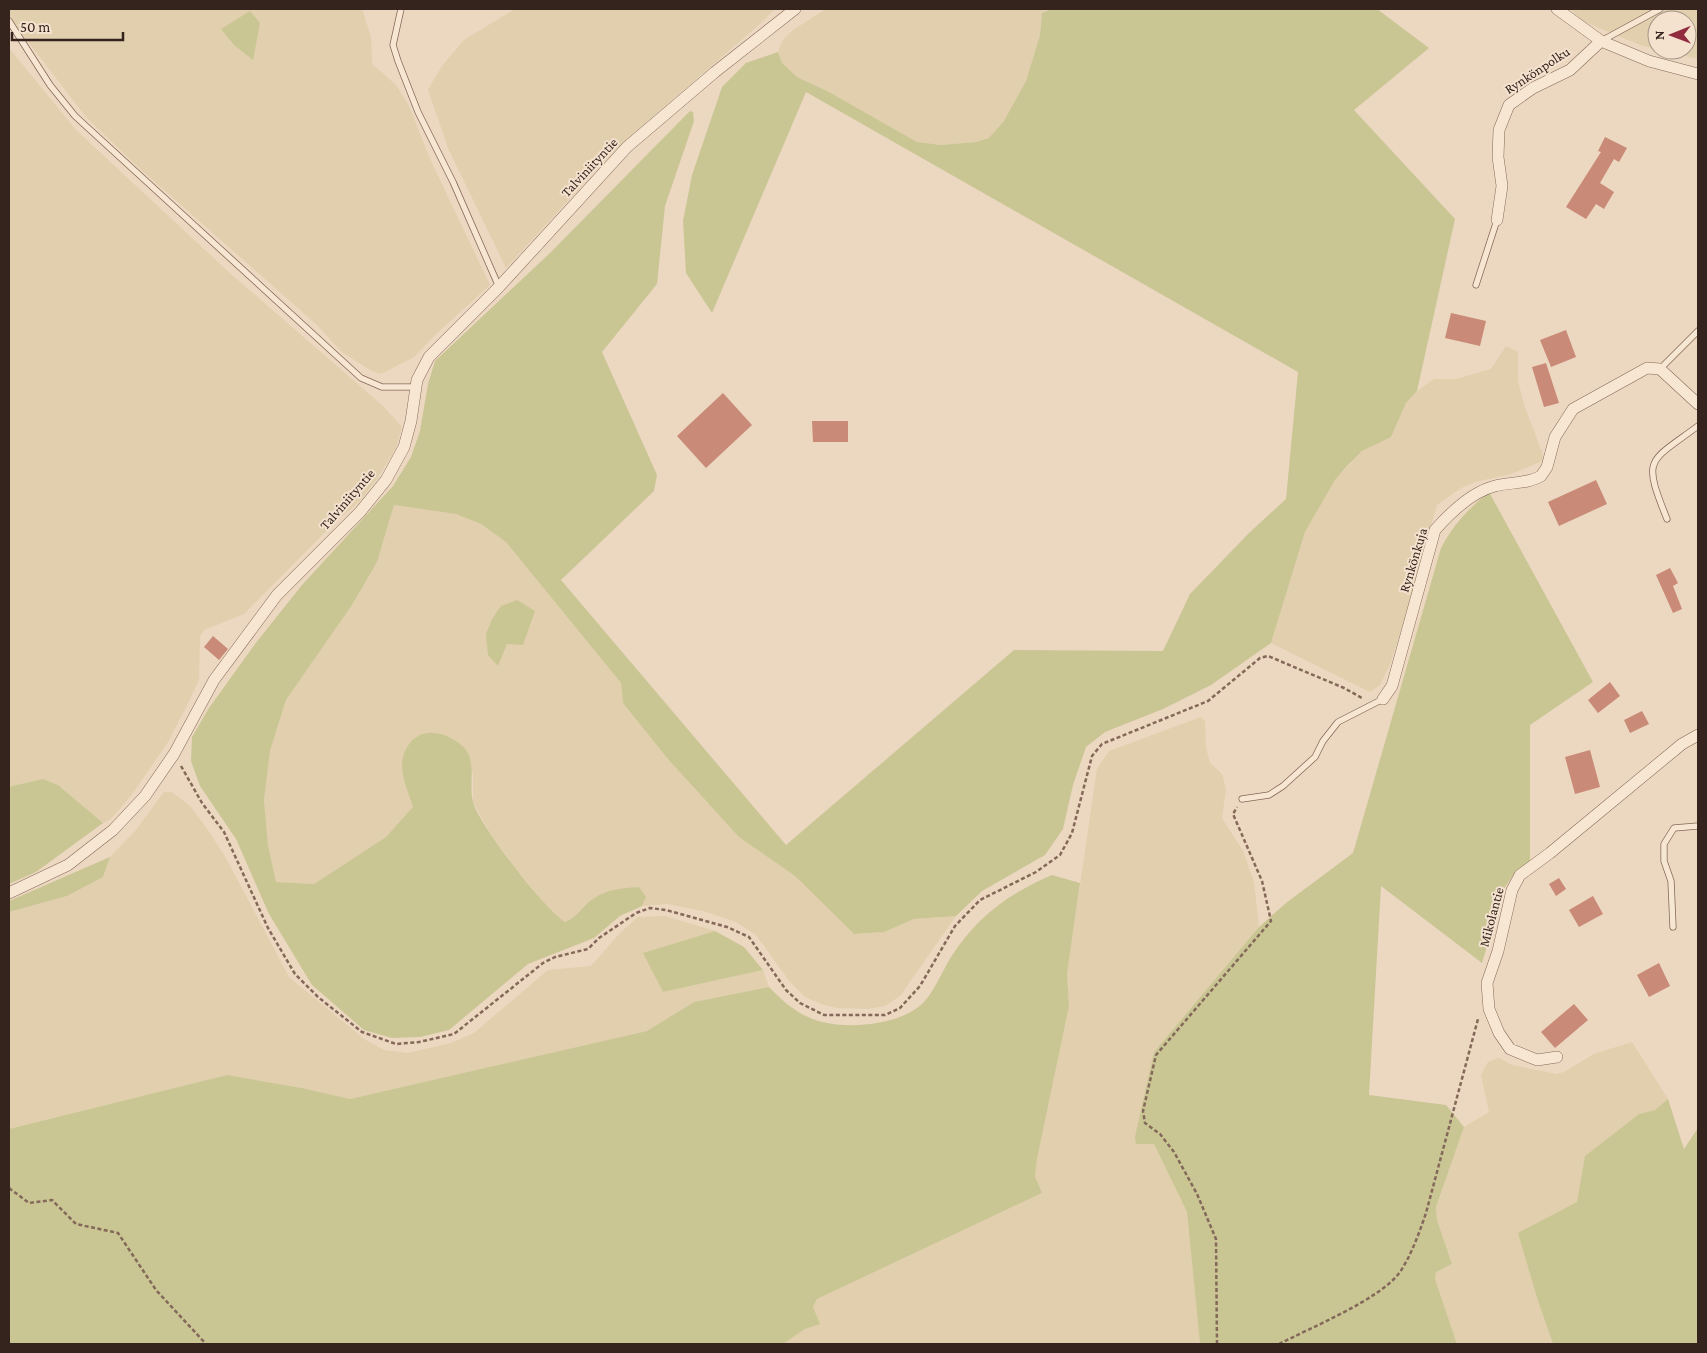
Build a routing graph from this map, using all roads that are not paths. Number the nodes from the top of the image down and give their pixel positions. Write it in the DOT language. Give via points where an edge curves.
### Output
graph roads {
  1 [pos="400,9"];
  2 [pos="795,9"];
  3 [pos="1556,9"];
  4 [pos="1660,9"];
  5 [pos="9,21"];
  6 [pos="1601,41"];
  7 [pos="1698,74"];
  8 [pos="1497,220"];
  9 [pos="1476,286"];
  10 [pos="499,287"];
  11 [pos="1698,331"];
  12 [pos="1660,369"];
  13 [pos="416,387"];
  14 [pos="1698,404"];
  15 [pos="1698,426"];
  16 [pos="1667,519"];
  17 [pos="1378,702"];
  18 [pos="1698,735"];
  19 [pos="1242,799"];
  20 [pos="1698,826"];
  21 [pos="9,893"];
  22 [pos="1673,927"];
  23 [pos="1557,1057"];
  1 -- 10 [label="lane" via="393,45 398,62"];
  2 -- 10 [label="street, Talviniityntie" via="627,147"];
  3 -- 6 [label="street"];
  4 -- 6 [label="lane"];
  5 -- 13 [label="lane" via="50,85 75,116 361,378 382,387"];
  6 -- 7 [label="street" via="1649,61"];
  6 -- 8 [label="street, Rynkönpolku" via="1570,70 1533,88 1509,105 1500,130 1498,157 1502,186"];
  8 -- 9 [label="lane"];
  10 -- 13 [label="street, Talviniityntie" via="429,356"];
  11 -- 12 [label="lane"];
  12 -- 14 [label="street"];
  12 -- 17 [label="street, Rynkönkuja" via="1647,368 1638,372 1573,409 1555,437 1547,467 1541,476 1493,486 1473,496 1450,513 1435,530 1392,686"];
  13 -- 21 [label="street, Talviniityntie" via="404,447 386,480 360,512 277,595 214,680 174,754 145,796 113,830 68,865"];
  15 -- 16 [label="lane" via="1666,448 1653,463 1652,481"];
  17 -- 19 [label="lane" via="1338,722 1315,757 1283,786 1269,795"];
  18 -- 23 [label="street, Mikolantie" via="1682,744 1520,875 1512,890 1487,983 1489,1009 1510,1049 1537,1060"];
  20 -- 22 [label="lane" via="1674,828 1664,844 1664,861 1671,882"];
}
